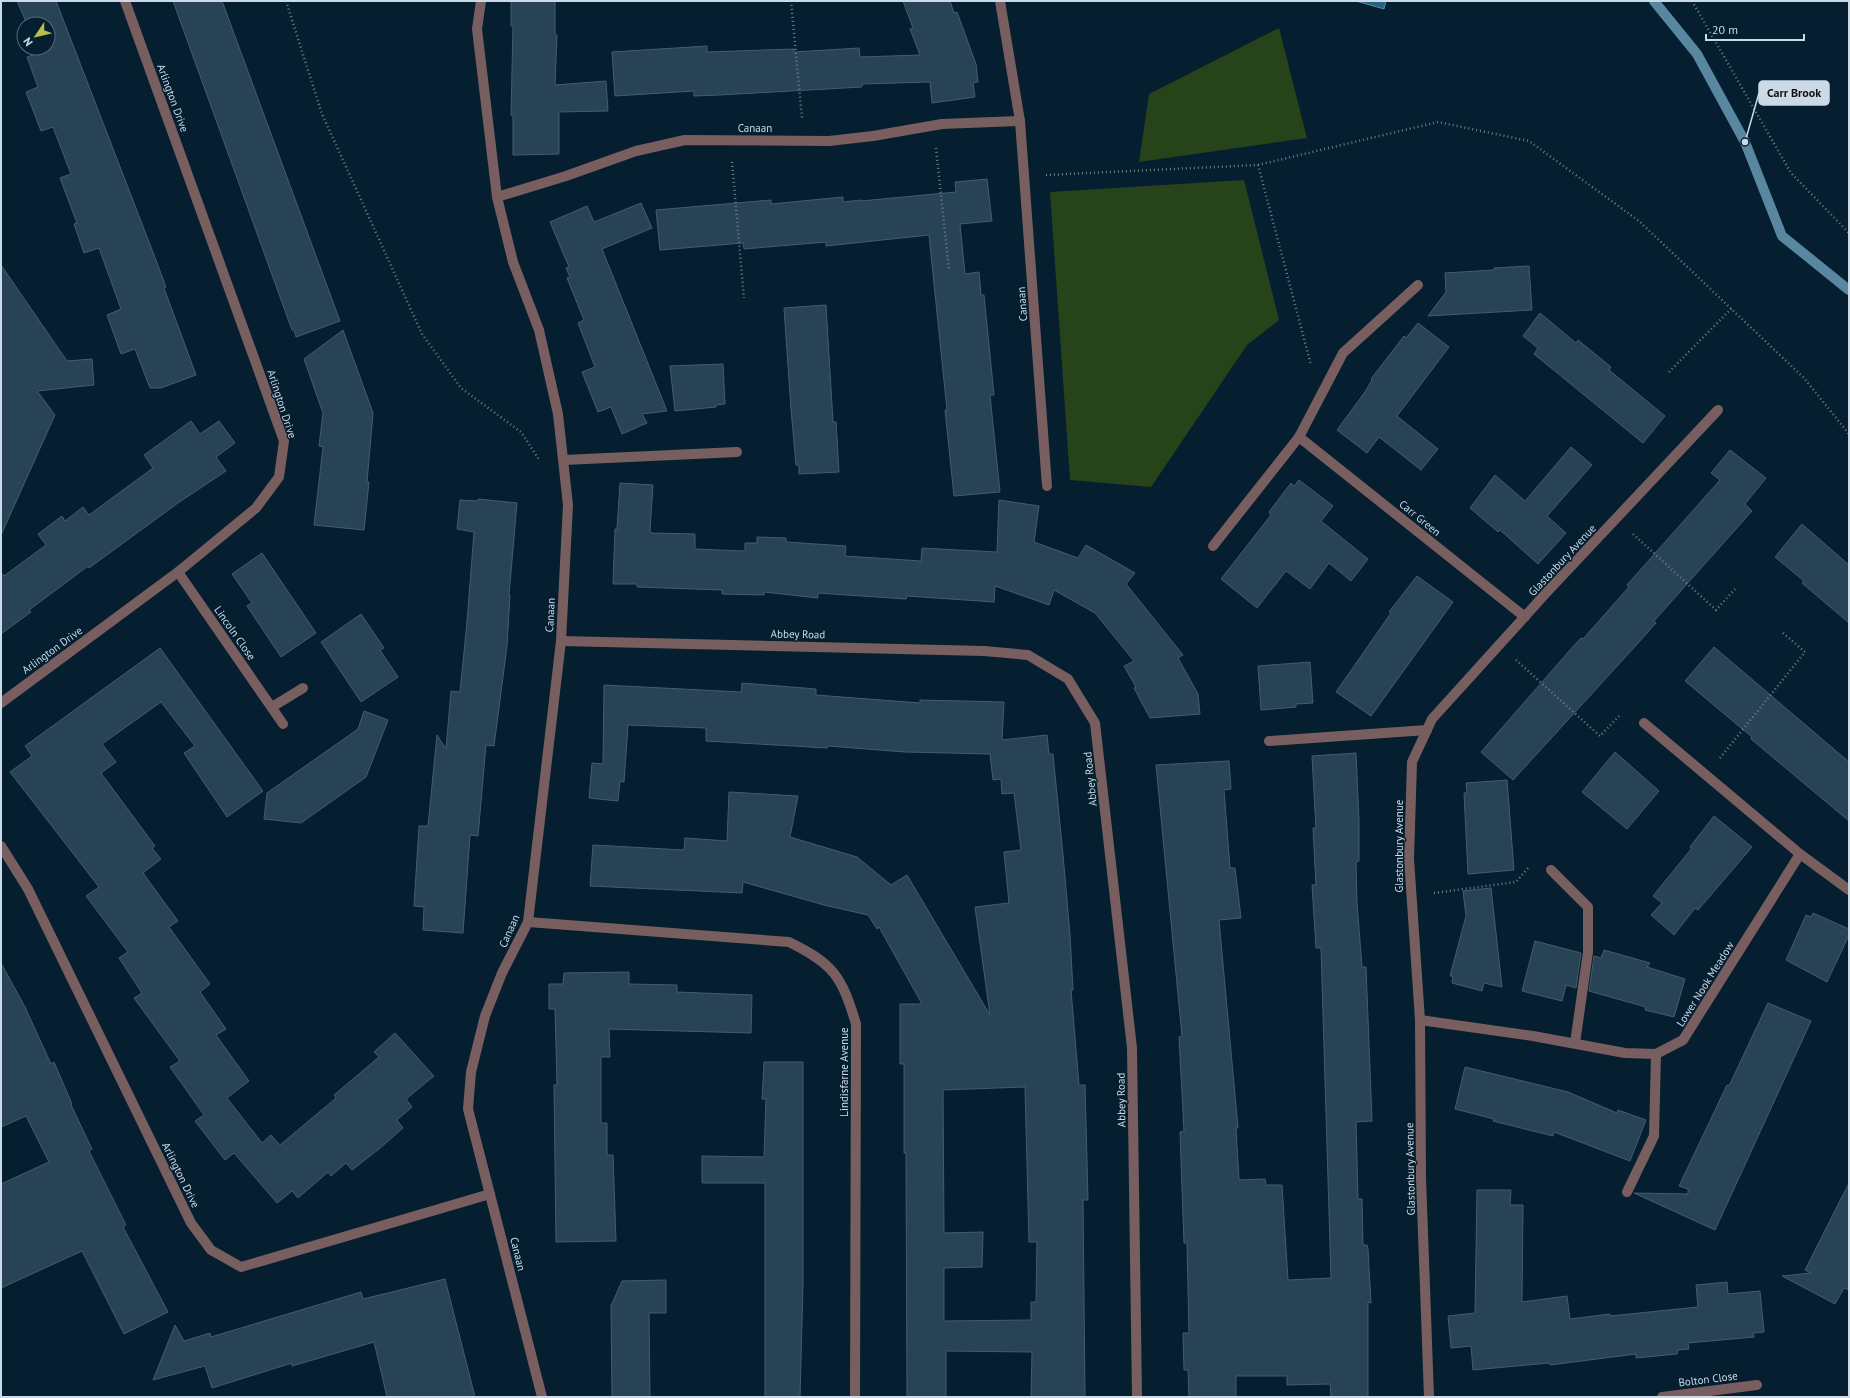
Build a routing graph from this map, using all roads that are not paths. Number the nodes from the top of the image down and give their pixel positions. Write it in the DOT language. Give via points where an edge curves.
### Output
graph roads {
  1 [pos="125,1"];
  2 [pos="481,1"];
  3 [pos="1000,1"];
  4 [pos="1020,120"];
  5 [pos="497,197"];
  6 [pos="1418,286"];
  7 [pos="1718,410"];
  8 [pos="1299,437"];
  9 [pos="737,452"];
  10 [pos="564,460"];
  11 [pos="1047,486"];
  12 [pos="1213,546"];
  13 [pos="178,572"];
  14 [pos="1525,617"];
  15 [pos="561,641"];
  16 [pos="303,688"];
  17 [pos="1,703"];
  18 [pos="272,707"];
  19 [pos="1644,723"];
  20 [pos="283,724"];
  21 [pos="1427,730"];
  22 [pos="1269,742"];
  23 [pos="1,846"];
  24 [pos="1800,854"];
  25 [pos="1551,870"];
  26 [pos="1849,890"];
  27 [pos="528,922"];
  28 [pos="1420,1020"];
  29 [pos="1575,1043"];
  30 [pos="1656,1054"];
  31 [pos="1627,1192"];
  32 [pos="490,1194"];
  33 [pos="1757,1385"];
  34 [pos="542,1397"];
  35 [pos="855,1397"];
  36 [pos="1137,1397"];
  37 [pos="1429,1397"];
  38 [pos="1662,1397"];
  1 -- 13 [label="street, Arlington Drive" via="284,441 279,477 256,508"];
  2 -- 5 [label="street, Canaan" via="477,29"];
  3 -- 4 [label="street, Canaan"];
  4 -- 5 [label="street, Canaan" via="934,125 829,141 685,140 636,151"];
  4 -- 11 [label="street, Canaan"];
  5 -- 10 [label="street, Canaan" via="513,262 539,330 558,414"];
  6 -- 8 [label="street" via="1343,353"];
  7 -- 14 [label="street, Glastonbury Avenue"];
  8 -- 12 [label="street"];
  8 -- 14 [label="street, Carr Green"];
  9 -- 10 [label="street"];
  10 -- 15 [label="street, Canaan" via="568,505"];
  13 -- 17 [label="street, Arlington Drive"];
  13 -- 18 [label="street, Lincoln Close"];
  14 -- 21 [label="street, Glastonbury Avenue" via="1432,720"];
  15 -- 27 [label="street, Canaan"];
  15 -- 36 [label="street, Abbey Road" via="984,651 1028,655 1068,679 1095,723 1132,1048"];
  16 -- 18 [label="street"];
  18 -- 20 [label="street, Lincoln Close"];
  19 -- 24 [label="street"];
  21 -- 22 [label="street"];
  21 -- 28 [label="street, Glastonbury Avenue" via="1412,762 1409,859"];
  23 -- 32 [label="street, Arlington Drive" via="28,889 191,1223 211,1250 241,1267"];
  24 -- 26 [label="street"];
  24 -- 30 [label="street, Lower Nook Meadow" via="1683,1040"];
  25 -- 29 [label="street" via="1588,907 1588,952"];
  27 -- 32 [label="street, Canaan" via="502,973 485,1016 471,1072 468,1109"];
  27 -- 35 [label="street, Lindisfarne Avenue" via="789,942 812,953 834,971 848,996 856,1024"];
  28 -- 29 [label="street, Lower Nook Meadow"];
  28 -- 37 [label="street, Glastonbury Avenue" via="1421,1178"];
  29 -- 30 [label="street, Lower Nook Meadow" via="1625,1053"];
  30 -- 31 [label="street" via="1654,1136"];
  32 -- 34 [label="street, Canaan"];
  33 -- 38 [label="street, Bolton Close"];
}
